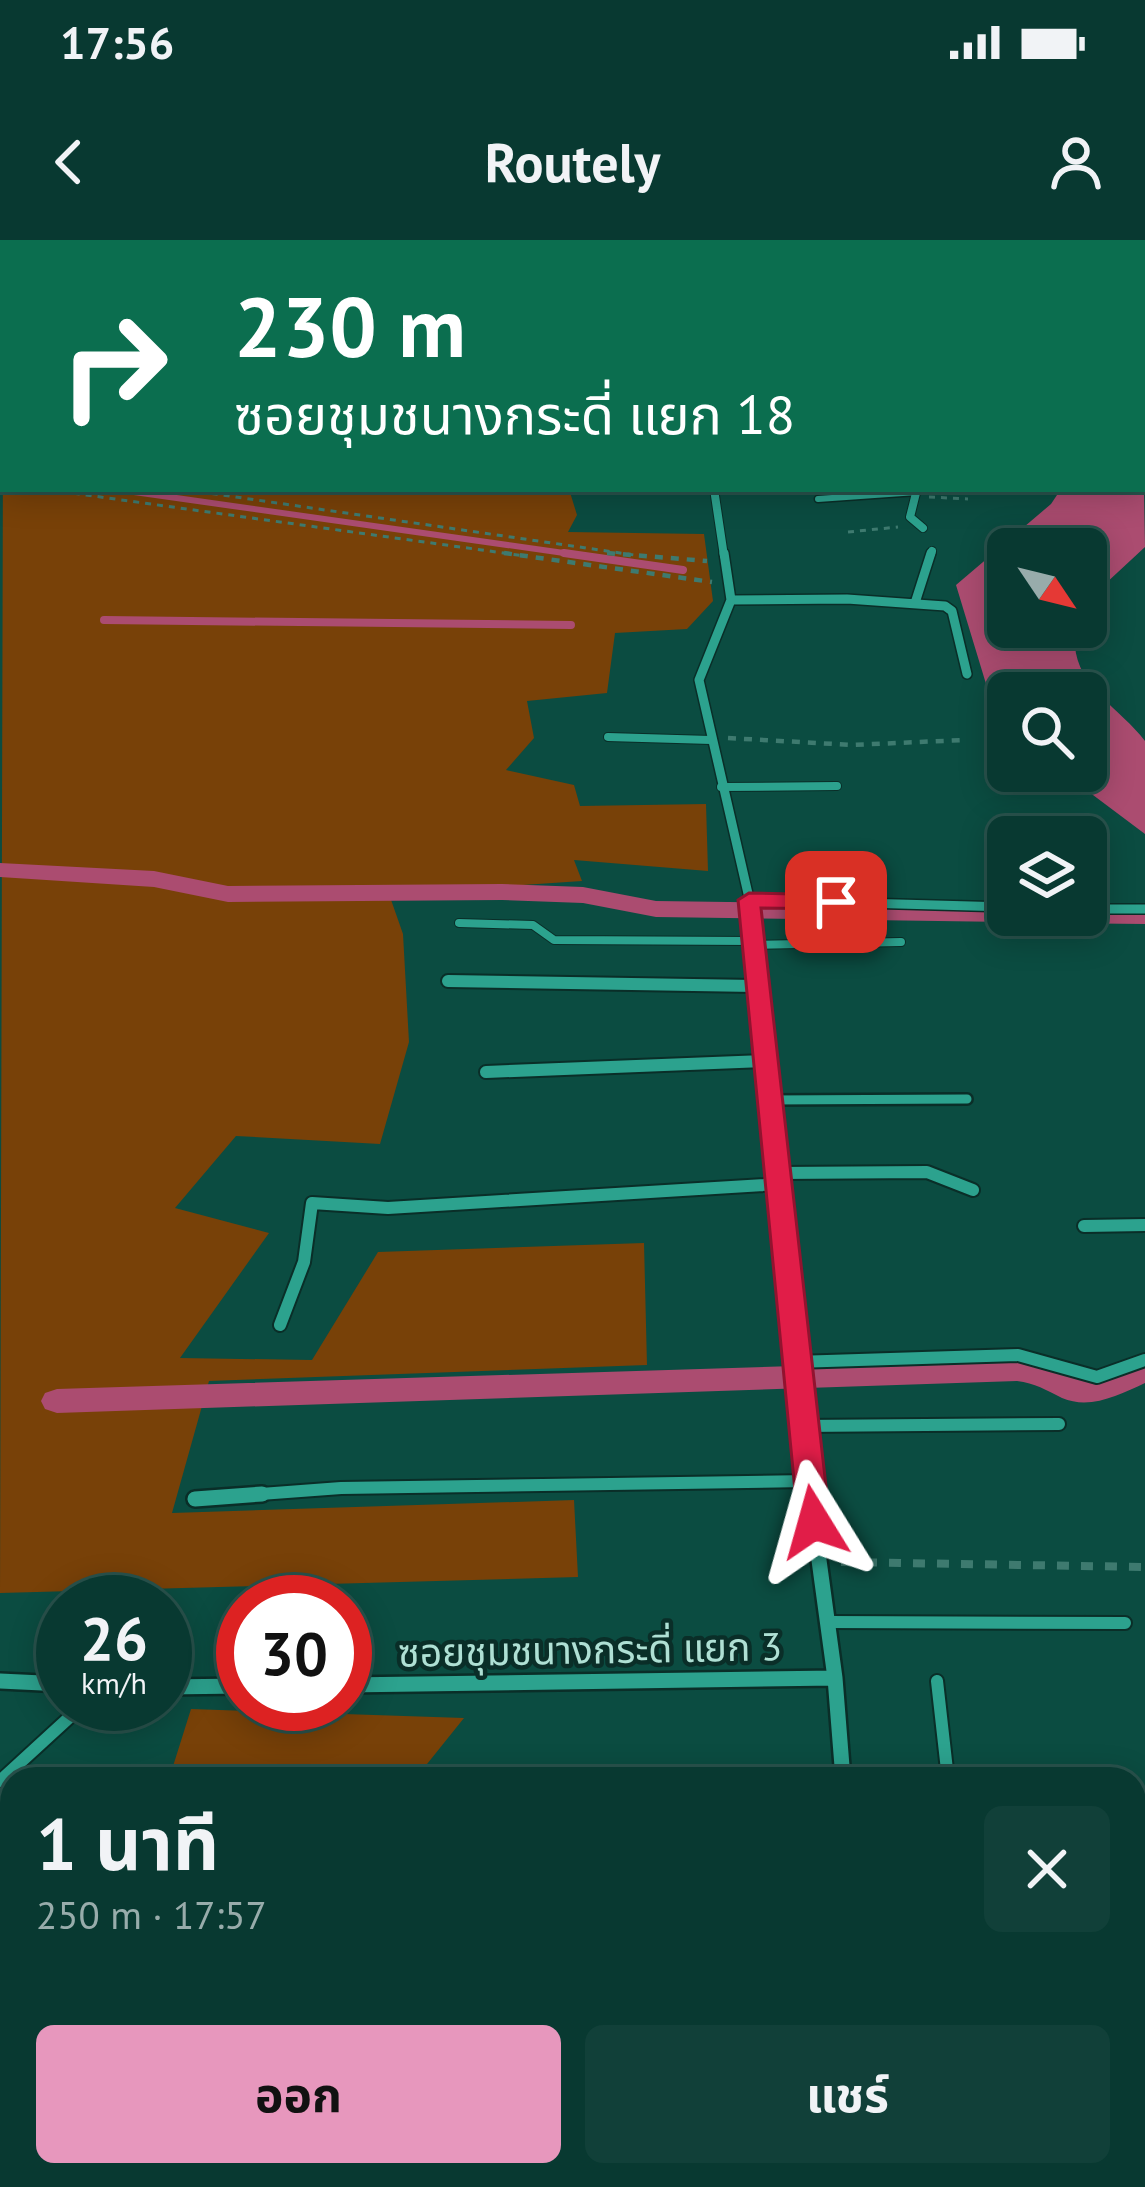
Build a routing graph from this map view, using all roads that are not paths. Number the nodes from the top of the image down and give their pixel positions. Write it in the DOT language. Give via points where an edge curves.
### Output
graph roads {
  1 [pos="715,492"];
  2 [pos="916,493"];
  3 [pos="818,499"];
  4 [pos="923,527"];
  5 [pos="932,551"];
  6 [pos="731,600"];
  7 [pos="915,603"];
  8 [pos="967,674"];
  9 [pos="608,737"];
  10 [pos="711,738"];
  11 [pos="837,786"];
  12 [pos="721,787"];
  13 [pos="750,905"];
  14 [pos="987,907"];
  15 [pos="1107,909"];
  16 [pos="1145,909"];
  17 [pos="459,923"];
  18 [pos="901,942"];
  19 [pos="753,943"];
  20 [pos="448,981"];
  21 [pos="755,986"];
  22 [pos="764,1061"];
  23 [pos="486,1072"];
  24 [pos="967,1099"];
  25 [pos="769,1100"];
  26 [pos="778,1179"];
  27 [pos="973,1190"];
  28 [pos="1084,1226"];
  29 [pos="1145,1226"];
  30 [pos="280,1325"];
  31 [pos="1145,1360"];
  32 [pos="795,1364"];
  33 [pos="1059,1424"];
  34 [pos="801,1426"];
  35 [pos="808,1481"];
  36 [pos="195,1498"];
  37 [pos="828,1622"];
  38 [pos="1125,1623"];
  39 [pos="835,1678"];
  40 [pos="0,1681"];
  41 [pos="937,1681"];
  42 [pos="36,1683"];
  43 [pos="372,1685"];
  44 [pos="55,1731"];
  45 [pos="15,1767"];
  46 [pos="842,1767"];
  47 [pos="947,1767"];
  1 -- 6 [label="street"];
  2 -- 3 [label="lane"];
  2 -- 4 [label="street" via="910,517"];
  5 -- 7 [label="street"];
  6 -- 7 [label="street"];
  6 -- 10 [label="street" via="701,666"];
  7 -- 8 [label="street" via="951,608"];
  9 -- 10 [label="lane"];
  10 -- 12 [label="street"];
  11 -- 12 [label="lane"];
  12 -- 13 [label="street"];
  13 -- 14 [label="street"];
  13 -- 19 [label="street"];
  15 -- 16 [label="street"];
  17 -- 19 [label="lane" via="533,926 554,940"];
  18 -- 19 [label="lane"];
  19 -- 21 [label="street"];
  20 -- 21 [label="street"];
  21 -- 22 [label="street"];
  22 -- 23 [label="street"];
  22 -- 25 [label="street"];
  24 -- 25 [label="lane"];
  25 -- 26 [label="street"];
  26 -- 27 [label="street" via="927,1172"];
  26 -- 30 [label="street" via="388,1208 312,1203 304,1262"];
  26 -- 32 [label="street"];
  28 -- 29 [label="street"];
  31 -- 32 [label="street" via="1097,1377 1018,1355"];
  32 -- 34 [label="street"];
  33 -- 34 [label="street"];
  34 -- 35 [label="street"];
  35 -- 36 [label="street"];
  35 -- 37 [label="street"];
  37 -- 38 [label="lane"];
  37 -- 39 [label="street"];
  39 -- 43 [label="street, ซอยชุมชนางกระดี่ แยก 3"];
  39 -- 46 [label="street"];
  40 -- 42 [label="street"];
  41 -- 47 [label="lane"];
  44 -- 45 [label="lane"];
}
